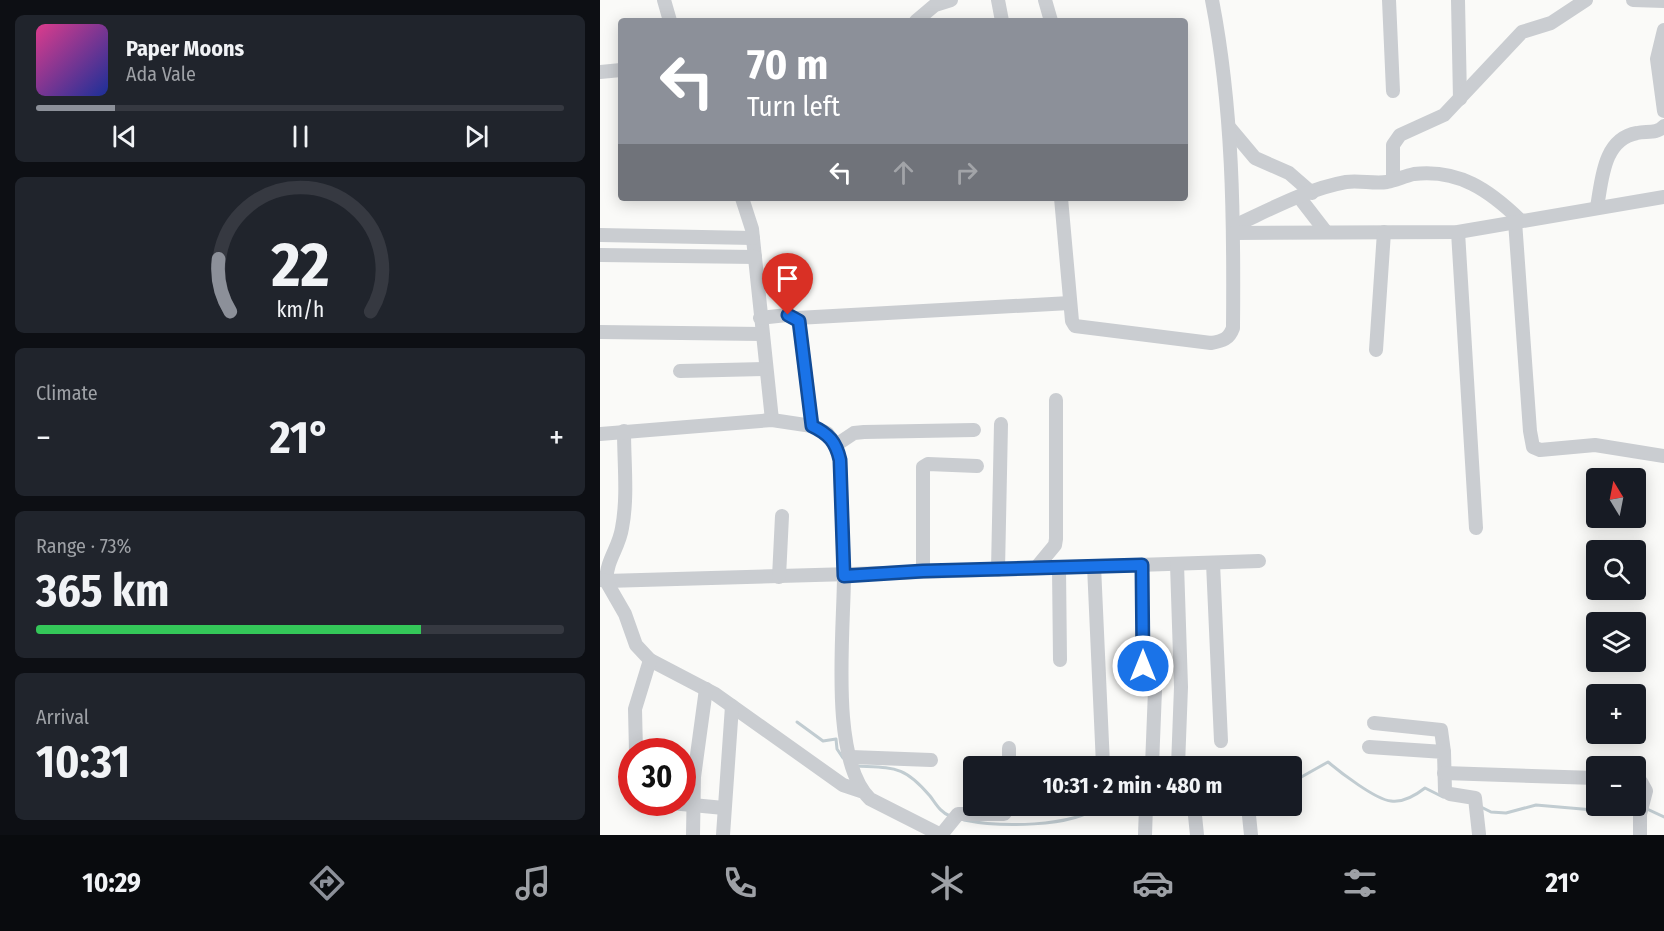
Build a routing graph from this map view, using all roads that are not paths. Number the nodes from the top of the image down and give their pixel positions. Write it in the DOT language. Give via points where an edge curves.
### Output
graph roads {
  1 [pos="664,0"];
  2 [pos="951,0"];
  3 [pos="998,0"];
  4 [pos="1045,0"];
  5 [pos="1212,0"];
  6 [pos="1389,0"];
  7 [pos="1458,0"];
  8 [pos="1586,0"];
  9 [pos="1633,0"];
  10 [pos="1664,1"];
  11 [pos="669,18"];
  12 [pos="920,18"];
  13 [pos="1001,18"];
  14 [pos="1050,18"];
  15 [pos="1664,30"];
  16 [pos="618,70"];
  17 [pos="600,72"];
  18 [pos="1393,91"];
  19 [pos="1460,99"];
  20 [pos="1664,111"];
  21 [pos="1664,126"];
  22 [pos="1229,127"];
  23 [pos="1393,180"];
  24 [pos="1305,195"];
  25 [pos="1664,197"];
  26 [pos="743,201"];
  27 [pos="1061,201"];
  28 [pos="1597,207"];
  29 [pos="1517,221"];
  30 [pos="1234,229"];
  31 [pos="1326,232"];
  32 [pos="1384,232"];
  33 [pos="1458,232"];
  34 [pos="600,235"];
  35 [pos="753,237"];
  36 [pos="600,255"];
  37 [pos="755,257"];
  38 [pos="1070,303"];
  39 [pos="760,318"];
  40 [pos="797,318"];
  41 [pos="600,332"];
  42 [pos="762,334"];
  43 [pos="1376,350"];
  44 [pos="766,369"];
  45 [pos="680,371"];
  46 [pos="1056,400"];
  47 [pos="772,420"];
  48 [pos="1001,424"];
  49 [pos="812,426"];
  50 [pos="974,430"];
  51 [pos="624,431"];
  52 [pos="600,434"];
  53 [pos="836,445"];
  54 [pos="1664,456"];
  55 [pos="977,466"];
  56 [pos="782,516"];
  57 [pos="1476,528"];
  58 [pos="1259,561"];
  59 [pos="1213,562"];
  60 [pos="1177,564"];
  61 [pos="1142,565"];
  62 [pos="1094,566"];
  63 [pos="1036,568"];
  64 [pos="1059,568"];
  65 [pos="998,570"];
  66 [pos="923,571"];
  67 [pos="844,576"];
  68 [pos="779,577"];
  69 [pos="603,580"];
  70 [pos="650,660"];
  71 [pos="1060,660"];
  72 [pos="1143,666"];
  73 [pos="706,689"];
  74 [pos="1155,690"];
  75 [pos="732,706"];
  76 [pos="1180,708"];
  77 [pos="1155,709"];
  78 [pos="1374,723"];
  79 [pos="636,738"];
  80 [pos="1221,741"];
  81 [pos="1369,747"];
  82 [pos="1009,748"];
  83 [pos="1444,752"];
  84 [pos="1009,756"];
  85 [pos="1103,756"];
  86 [pos="1153,756"];
  87 [pos="1178,756"];
  88 [pos="851,760"];
  89 [pos="931,760"];
  90 [pos="696,762"];
  91 [pos="1444,773"];
  92 [pos="1586,778"];
  93 [pos="859,785"];
  94 [pos="696,805"];
  95 [pos="724,808"];
  96 [pos="963,814"];
  97 [pos="694,816"];
  98 [pos="1146,816"];
  99 [pos="1195,816"];
  100 [pos="1249,816"];
  101 [pos="1641,816"];
  102 [pos="693,835"];
  103 [pos="724,835"];
  104 [pos="941,835"];
  105 [pos="1145,835"];
  106 [pos="1197,835"];
  107 [pos="1251,835"];
  108 [pos="1476,835"];
  109 [pos="1640,835"];
  1 -- 11 [label="street"];
  2 -- 12 [label="street" via="935,5"];
  3 -- 13 [label="street"];
  4 -- 14 [label="street"];
  5 -- 22 [label="street"];
  6 -- 18 [label="street"];
  7 -- 19 [label="street"];
  8 -- 19 [label="street" via="1551,23 1522,32"];
  9 -- 10 [label="street"];
  15 -- 20 [label="street" via="1657,59"];
  16 -- 17 [label="street"];
  19 -- 23 [label="street" via="1439,118 1407,131 1396,140"];
  21 -- 28 [label="street" via="1659,131 1631,135 1610,152"];
  22 -- 24 [label="street" via="1255,158 1295,176"];
  22 -- 30 [label="street"];
  23 -- 24 [label="street" via="1347,182"];
  23 -- 29 [label="street" via="1418,174 1459,177 1487,191"];
  24 -- 30 [label="street"];
  24 -- 31 [label="street"];
  25 -- 28 [label="street"];
  26 -- 35 [label="street"];
  27 -- 38 [label="street"];
  28 -- 29 [label="street"];
  29 -- 33 [label="street"];
  29 -- 54 [label="street" via="1533,447 1540,450 1594,445"];
  30 -- 31 [label="street"];
  30 -- 38 [label="street" via="1233,328 1224,340 1211,343 1078,327 1072,321"];
  31 -- 32 [label="street"];
  32 -- 33 [label="street"];
  32 -- 43 [label="street"];
  33 -- 57 [label="street"];
  34 -- 35 [label="street"];
  35 -- 37 [label="street"];
  36 -- 37 [label="street"];
  37 -- 39 [label="street"];
  38 -- 40 [label="street"];
  39 -- 40 [label="street"];
  39 -- 42 [label="street"];
  40 -- 49 [label="street"];
  41 -- 42 [label="street"];
  42 -- 44 [label="street"];
  44 -- 45 [label="street"];
  44 -- 47 [label="street"];
  46 -- 63 [label="street" via="1056,539"];
  47 -- 49 [label="street"];
  47 -- 51 [label="street"];
  48 -- 65 [label="street"];
  49 -- 53 [label="street" via="827,433"];
  50 -- 53 [label="street" via="854,433"];
  51 -- 52 [label="street"];
  51 -- 69 [label="street" via="623,526"];
  53 -- 67 [label="street" via="840,460"];
  55 -- 66 [label="street" via="923,466"];
  56 -- 68 [label="street"];
  58 -- 59 [label="street"];
  59 -- 60 [label="street"];
  59 -- 80 [label="street"];
  60 -- 61 [label="street"];
  60 -- 76 [label="street"];
  61 -- 62 [label="street"];
  61 -- 72 [label="street"];
  62 -- 64 [label="street"];
  62 -- 85 [label="street"];
  63 -- 64 [label="street"];
  63 -- 65 [label="street"];
  64 -- 71 [label="street"];
  65 -- 66 [label="street"];
  66 -- 67 [label="street"];
  67 -- 68 [label="street"];
  67 -- 88 [label="street" via="842,697"];
  68 -- 69 [label="street"];
  69 -- 70 [label="street" via="625,614 636,645"];
  70 -- 73 [label="street"];
  70 -- 79 [label="street" via="635,709"];
  73 -- 75 [label="street"];
  73 -- 90 [label="street"];
  74 -- 77 [label="street"];
  75 -- 93 [label="street" via="843,784"];
  75 -- 95 [label="street"];
  76 -- 77 [label="street"];
  76 -- 87 [label="street"];
  77 -- 86 [label="street"];
  78 -- 83 [label="street" via="1441,730"];
  81 -- 83 [label="street"];
  82 -- 84 [label="street"];
  83 -- 91 [label="street"];
  88 -- 89 [label="street"];
  88 -- 93 [label="street"];
  91 -- 92 [label="street"];
  91 -- 108 [label="street" via="1445,791 1470,796 1478,807"];
  93 -- 104 [label="street" via="870,800"];
  94 -- 95 [label="street"];
  95 -- 103 [label="street"];
  96 -- 104 [label="street" via="952,820"];
  97 -- 102 [label="street"];
  98 -- 105 [label="street"];
  99 -- 106 [label="street"];
  100 -- 107 [label="street"];
  101 -- 109 [label="street"];
}
